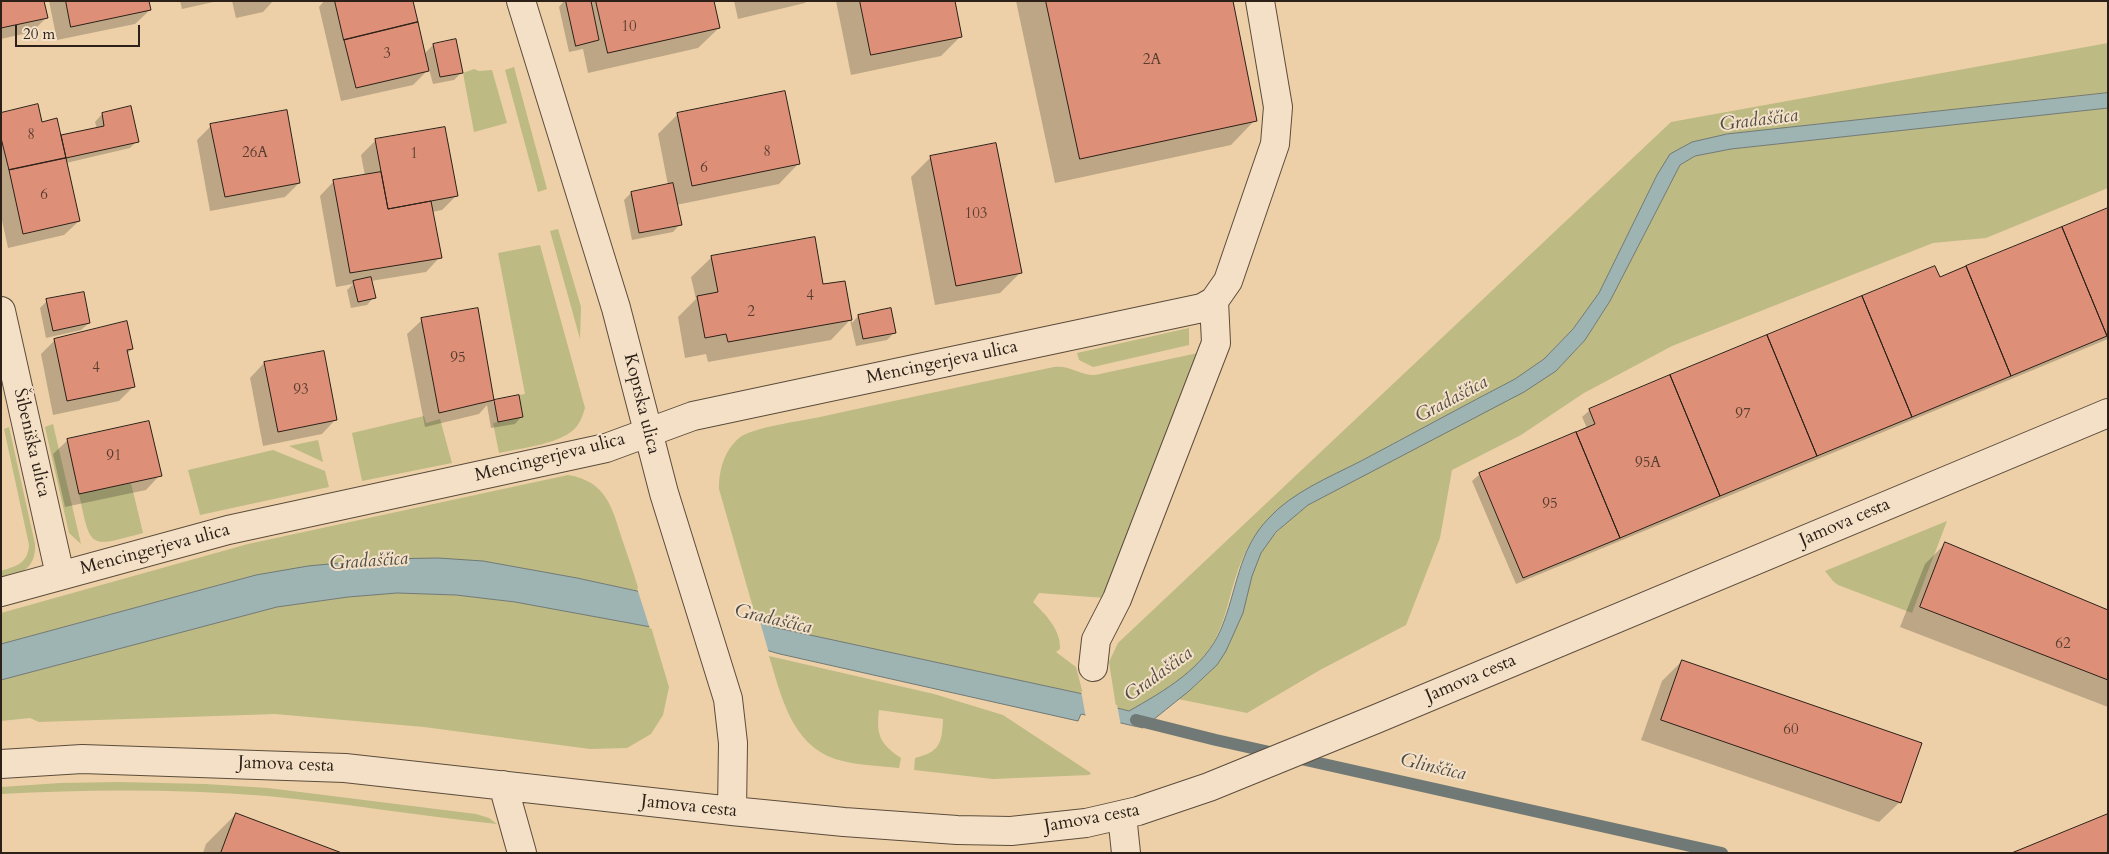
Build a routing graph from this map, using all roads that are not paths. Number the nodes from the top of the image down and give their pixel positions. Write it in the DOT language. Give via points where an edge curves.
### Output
graph roads {
  1 [pos="520,1"];
  2 [pos="1260,1"];
  3 [pos="1214,301"];
  4 [pos="1,311"];
  5 [pos="2108,413"];
  6 [pos="648,432"];
  7 [pos="60,575"];
  8 [pos="1,592"];
  9 [pos="1093,667"];
  10 [pos="1,764"];
  11 [pos="503,785"];
  12 [pos="732,811"];
  13 [pos="1122,815"];
  14 [pos="522,853"];
  15 [pos="1126,853"];
  1 -- 6 [label="street, Koprska ulica" via="616,308"];
  2 -- 3 [label="street" via="1278,107 1275,144 1228,281"];
  3 -- 6 [label="street, Mencingerjeva ulica" via="1189,311 693,416"];
  3 -- 9 [label="street" via="1216,343 1117,599 1096,640"];
  4 -- 7 [label="street, Šibeniška ulica"];
  5 -- 13 [label="street, Jamova cesta" via="1376,719 1209,787"];
  6 -- 7 [label="street, Mencingerjeva ulica" via="606,448 228,530"];
  6 -- 12 [label="street, Koprska ulica" via="728,700 733,743"];
  7 -- 8 [label="street, Mencingerjeva ulica"];
  10 -- 11 [label="street, Jamova cesta" via="82,759 258,764 345,768"];
  11 -- 12 [label="street, Jamova cesta"];
  11 -- 14 [label="street"];
  12 -- 13 [label="street, Jamova cesta" via="870,824 1011,831 1051,828"];
  13 -- 15 [label="street"];
}
